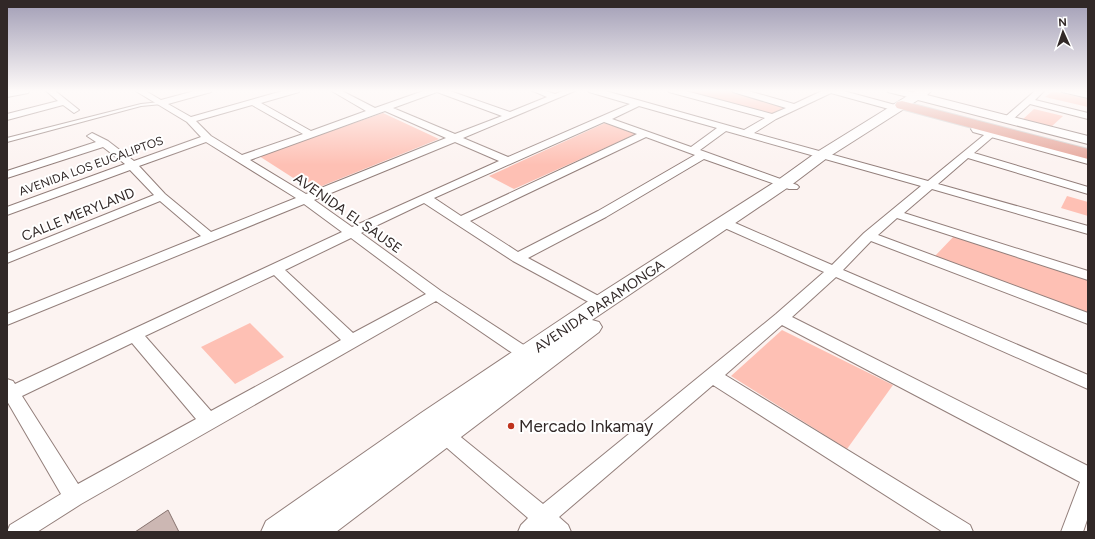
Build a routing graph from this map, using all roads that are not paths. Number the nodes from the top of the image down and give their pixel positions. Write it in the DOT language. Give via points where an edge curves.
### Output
graph roads {
  1 [pos="99,115"];
  2 [pos="181,115"];
  3 [pos="207,115"];
  4 [pos="276,115"];
  5 [pos="362,115"];
  6 [pos="402,115"];
  7 [pos="509,115"];
  8 [pos="612,115"];
  9 [pos="683,115"];
  10 [pos="766,115"];
  11 [pos="777,115"];
  12 [pos="889,115"];
  13 [pos="946,115"];
  14 [pos="958,115"];
  15 [pos="966,115"];
  16 [pos="987,115"];
  17 [pos="1012,115"];
  18 [pos="773,117"];
  19 [pos="604,119"];
  20 [pos="1008,119"];
  21 [pos="190,120"];
  22 [pos="725,127"];
  23 [pos="746,133"];
  24 [pos="992,133"];
  25 [pos="310,134"];
  26 [pos="645,134"];
  27 [pos="92,136"];
  28 [pos="207,138"];
  29 [pos="453,138"];
  30 [pos="7,140"];
  31 [pos="1088,140"];
  32 [pos="104,143"];
  33 [pos="1088,146"];
  34 [pos="698,152"];
  35 [pos="966,154"];
  36 [pos="1088,154"];
  37 [pos="828,157"];
  38 [pos="242,159"];
  39 [pos="1088,159"];
  40 [pos="507,161"];
  41 [pos="132,165"];
  42 [pos="7,175"];
  43 [pos="789,185"];
  44 [pos="930,185"];
  45 [pos="1088,191"];
  46 [pos="161,196"];
  47 [pos="304,198"];
  48 [pos="425,198"];
  49 [pos="7,211"];
  50 [pos="896,214"];
  51 [pos="460,221"];
  52 [pos="728,225"];
  53 [pos="1088,230"];
  54 [pos="351,233"];
  55 [pos="869,236"];
  56 [pos="209,237"];
  57 [pos="518,258"];
  58 [pos="7,260"];
  59 [pos="276,269"];
  60 [pos="834,271"];
  61 [pos="1088,276"];
  62 [pos="436,294"];
  63 [pos="601,303"];
  64 [pos="780,318"];
  65 [pos="1088,319"];
  66 [pos="7,320"];
  67 [pos="135,335"];
  68 [pos="352,341"];
  69 [pos="533,360"];
  70 [pos="713,376"];
  71 [pos="1088,382"];
  72 [pos="9,389"];
  73 [pos="208,421"];
  74 [pos="437,428"];
  75 [pos="1088,476"];
  76 [pos="1088,486"];
  77 [pos="74,497"];
  78 [pos="536,525"];
  79 [pos="18,532"];
  80 [pos="278,532"];
  81 [pos="311,532"];
  82 [pos="560,532"];
  83 [pos="962,532"];
  84 [pos="1072,532"];
  1 -- 30 [label="lane"];
  2 -- 21 [label="street, AVENIDA EL SAUSE"];
  3 -- 21 [label="street"];
  4 -- 25 [label="street"];
  5 -- 25 [label="street"];
  6 -- 29 [label="street"];
  7 -- 29 [label="street"];
  8 -- 19 [label="street"];
  9 -- 22 [label="street"];
  10 -- 18 [label="street"];
  11 -- 18 [label="street"];
  12 -- 37 [label="street, AVENIDA PARAMONGA"];
  13 -- 24 [label="street"];
  14 -- 36 [label="main road"];
  15 -- 33 [label="main road"];
  16 -- 20 [label="street"];
  17 -- 20 [label="street"];
  18 -- 23 [label="street"];
  19 -- 26 [label="street"];
  19 -- 40 [label="street"];
  20 -- 31 [label="street"];
  21 -- 28 [label="street, AVENIDA EL SAUSE"];
  22 -- 23 [label="street"];
  22 -- 34 [label="street"];
  23 -- 37 [label="street"];
  24 -- 35 [label="street"];
  24 -- 39 [label="street"];
  25 -- 38 [label="street"];
  26 -- 34 [label="street"];
  26 -- 51 [label="street"];
  27 -- 32 [label="street"];
  28 -- 38 [label="street, AVENIDA EL SAUSE"];
  28 -- 41 [label="street, AVENIDA LOS EUCALIPTOS"];
  29 -- 40 [label="street"];
  29 -- 47 [label="street"];
  32 -- 41 [label="street"];
  32 -- 42 [label="street"];
  34 -- 43 [label="street"];
  34 -- 57 [label="street" via="602,214"];
  35 -- 44 [label="street"];
  35 -- 45 [label="street"];
  37 -- 43 [label="street, AVENIDA PARAMONGA"];
  37 -- 44 [label="street"];
  38 -- 47 [label="street, AVENIDA EL SAUSE"];
  40 -- 48 [label="street"];
  41 -- 46 [label="street"];
  41 -- 49 [label="street, AVENIDA LOS EUCALIPTOS"];
  43 -- 52 [label="street, AVENIDA PARAMONGA"];
  44 -- 50 [label="street"];
  44 -- 53 [label="street"];
  46 -- 56 [label="street"];
  46 -- 58 [label="street, CALLE MERYLAND"];
  47 -- 54 [label="street, AVENIDA EL SAUSE"];
  47 -- 56 [label="street"];
  48 -- 51 [label="street"];
  48 -- 54 [label="street"];
  50 -- 55 [label="street"];
  50 -- 61 [label="street"];
  51 -- 57 [label="street"];
  52 -- 60 [label="street"];
  52 -- 63 [label="street, AVENIDA PARAMONGA"];
  52 -- 69 [label="street, AVENIDA PARAMONGA" via="607,315"];
  54 -- 59 [label="street"];
  54 -- 62 [label="street, AVENIDA EL SAUSE"];
  55 -- 60 [label="street"];
  55 -- 65 [label="street"];
  56 -- 66 [label="street"];
  57 -- 63 [label="street"];
  59 -- 67 [label="street"];
  59 -- 68 [label="street"];
  60 -- 64 [label="street"];
  60 -- 71 [label="street"];
  62 -- 68 [label="street"];
  62 -- 69 [label="street, AVENIDA EL SAUSE"];
  63 -- 69 [label="street, AVENIDA PARAMONGA"];
  64 -- 70 [label="street"];
  64 -- 75 [label="street"];
  67 -- 72 [label="street"];
  67 -- 73 [label="street"];
  68 -- 73 [label="street"];
  69 -- 74 [label="street, AVENIDA PARAMONGA"];
  70 -- 78 [label="street"];
  70 -- 83 [label="street"];
  72 -- 77 [label="street"];
  73 -- 77 [label="street"];
  74 -- 78 [label="street"];
  74 -- 80 [label="street, AVENIDA PARAMONGA"];
  74 -- 81 [label="street, AVENIDA PARAMONGA"];
  76 -- 84 [label="street"];
  77 -- 79 [label="street"];
  78 -- 82 [label="street"];
}
